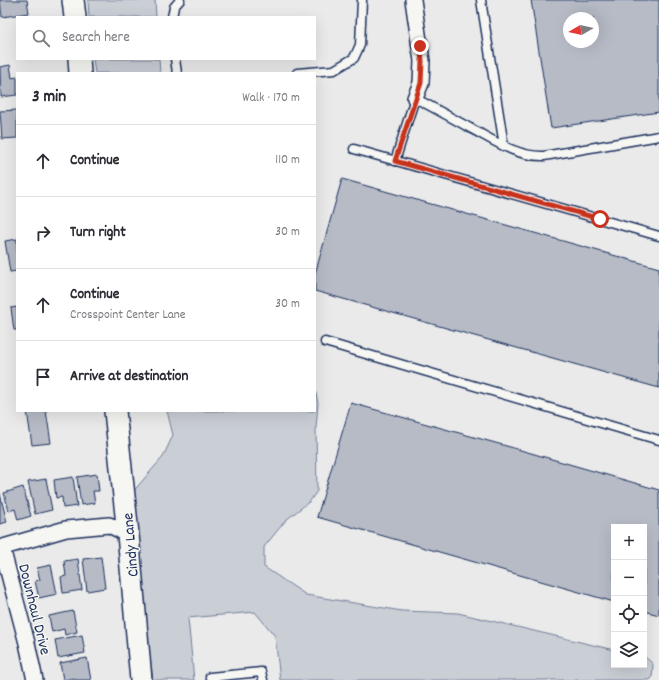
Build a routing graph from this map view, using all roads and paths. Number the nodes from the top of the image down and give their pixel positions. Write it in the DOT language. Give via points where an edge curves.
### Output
graph roads {
  1 [pos="73,0"];
  2 [pos="180,0"];
  3 [pos="362,0"];
  4 [pos="413,0"];
  5 [pos="481,0"];
  6 [pos="75,16"];
  7 [pos="172,16"];
  8 [pos="79,60"];
  9 [pos="175,60"];
  10 [pos="80,72"];
  11 [pos="177,72"];
  12 [pos="309,72"];
  13 [pos="415,98"];
  14 [pos="659,136"];
  15 [pos="504,146"];
  16 [pos="354,149"];
  17 [pos="395,161"];
  18 [pos="659,236"];
  19 [pos="325,342"];
  20 [pos="115,412"];
  21 [pos="659,440"];
  22 [pos="128,534"];
  23 [pos="1,548"];
  24 [pos="210,676"];
  25 [pos="35,680"];
  26 [pos="141,680"];
  27 [pos="263,680"];
  1 -- 6 [label="main road"];
  2 -- 7 [label="lane" via="174,7"];
  3 -- 12 [label="lane" via="360,46 354,58 334,70"];
  4 -- 13 [label="street" via="422,61 421,83"];
  5 -- 15 [label="lane"];
  8 -- 10 [label="main road"];
  9 -- 11 [label="lane"];
  13 -- 15 [label="lane"];
  13 -- 17 [label="lane"];
  14 -- 15 [label="lane" via="544,156 520,153"];
  16 -- 17 [label="lane"];
  17 -- 18 [label="lane"];
  19 -- 21 [label="lane"];
  20 -- 22 [label="main road, Cindy Lane"];
  22 -- 23 [label="street" via="110,525 66,529"];
  22 -- 26 [label="main road, Cindy Lane"];
  23 -- 25 [label="street, Downhaul Drive" via="28,643"];
  24 -- 27 [label="lane" via="261,672"];
}
